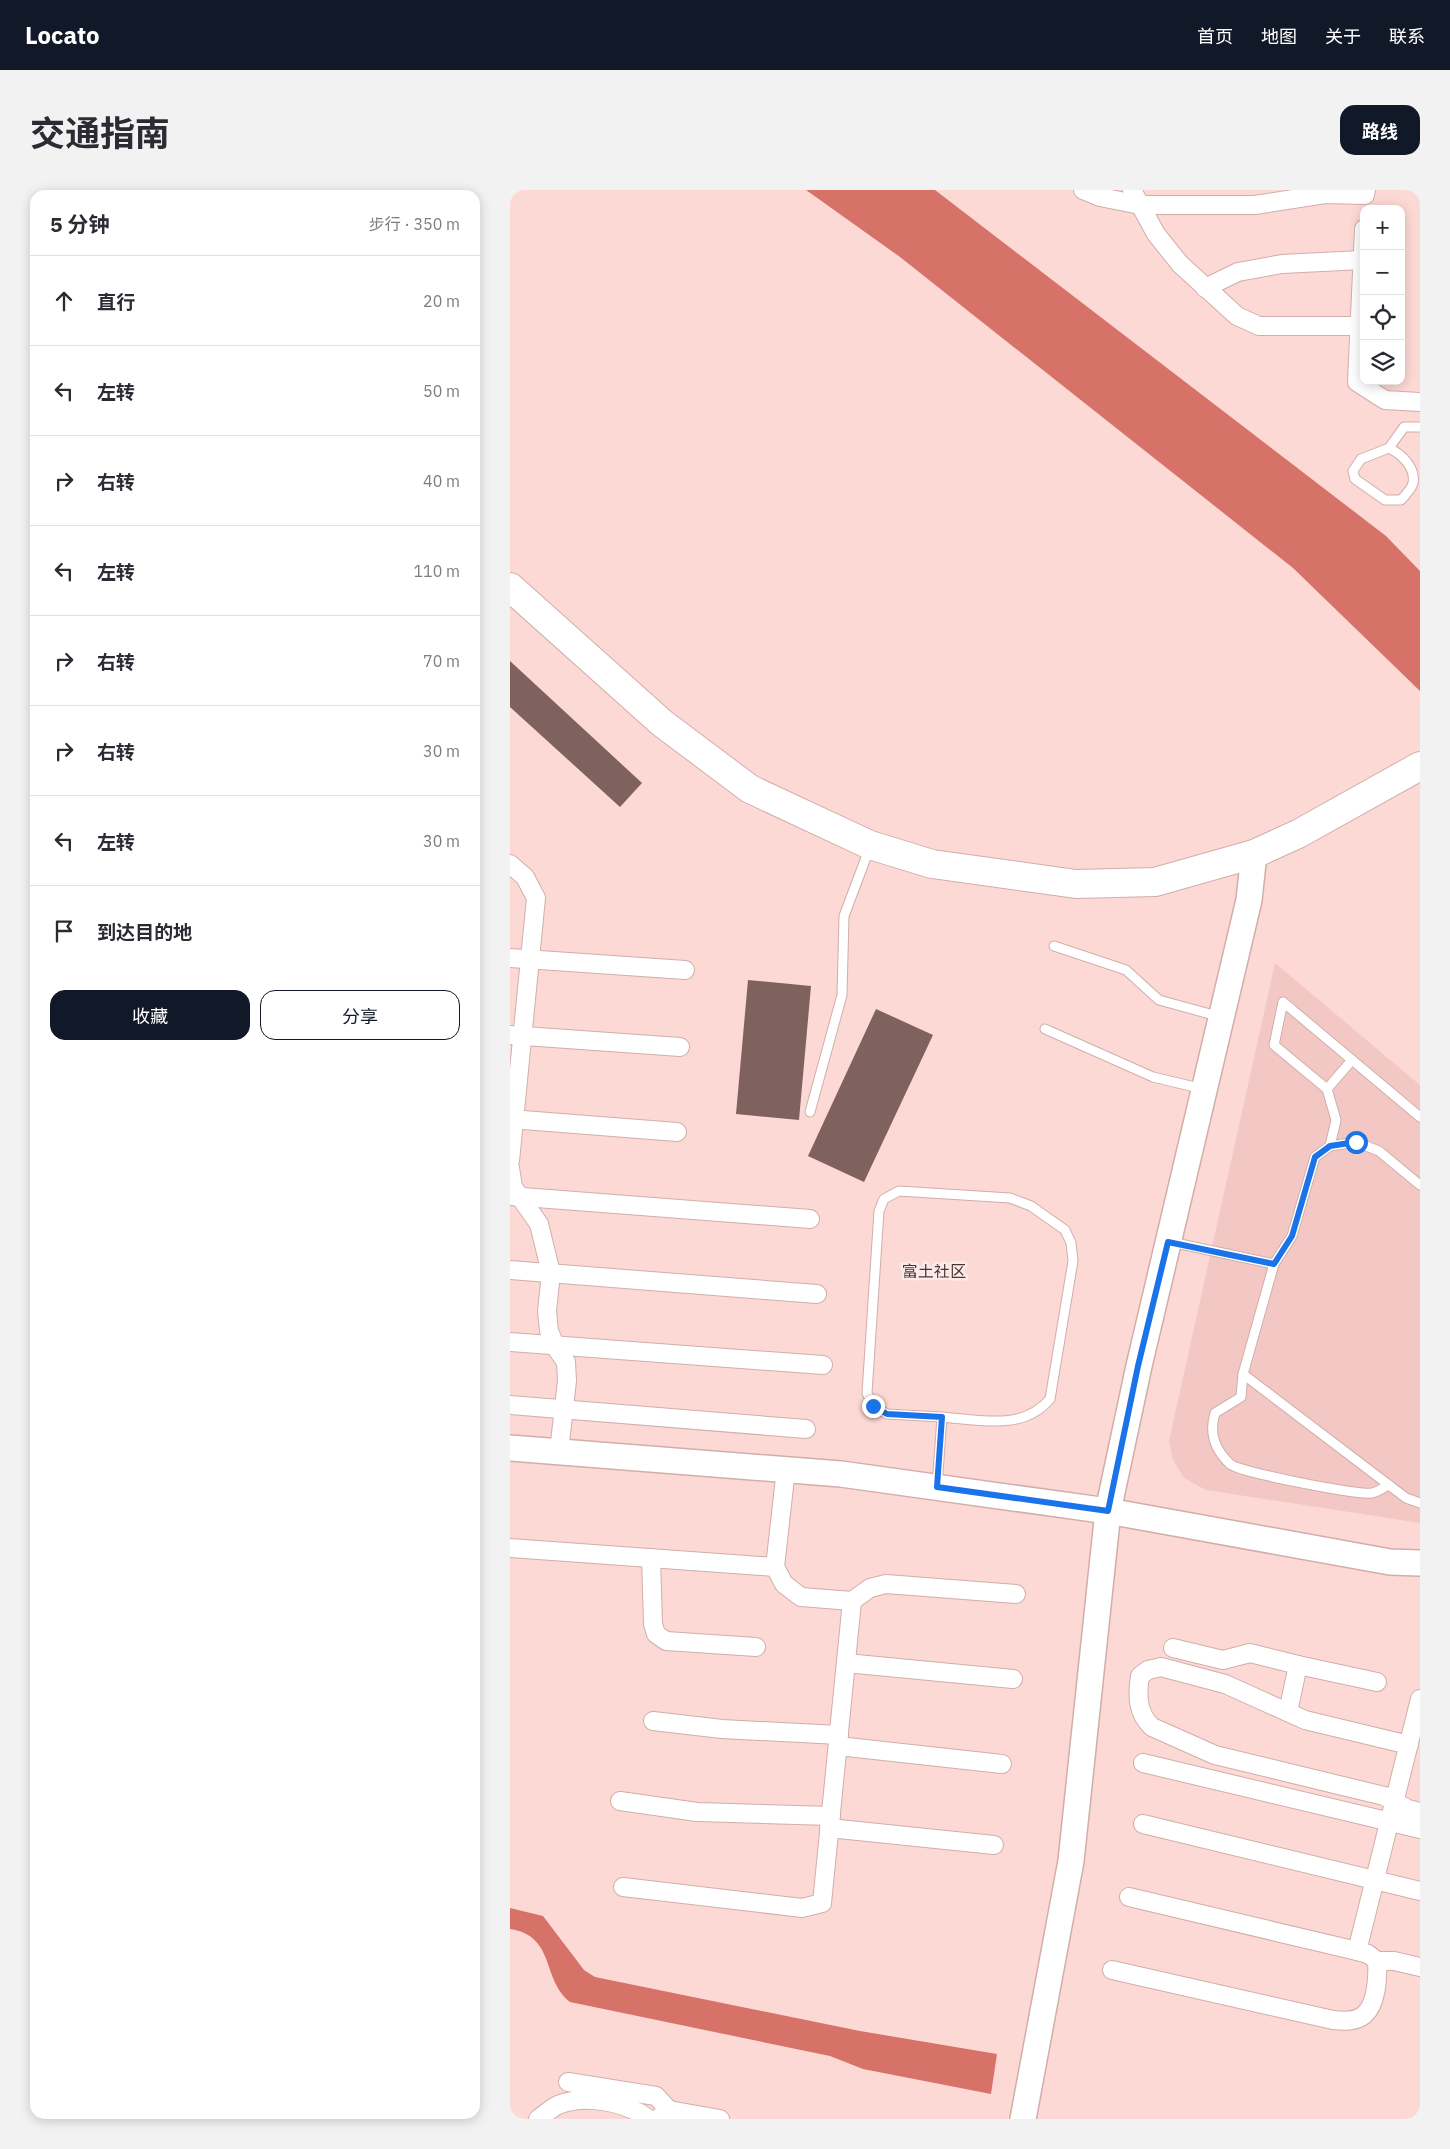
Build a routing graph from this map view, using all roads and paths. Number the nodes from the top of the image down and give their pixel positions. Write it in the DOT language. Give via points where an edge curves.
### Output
graph roads {
  1 [pos="1083,190"];
  2 [pos="1136,198"];
  3 [pos="1365,198"];
  4 [pos="1360,260"];
  5 [pos="1205,288"];
  6 [pos="1360,295"];
  7 [pos="1359,326"];
  8 [pos="1420,402"];
  9 [pos="1420,426"];
  10 [pos="1389,448"];
  11 [pos="510,588"];
  12 [pos="1420,766"];
  13 [pos="870,845"];
  14 [pos="1254,854"];
  15 [pos="510,864"];
  16 [pos="1054,946"];
  17 [pos="510,958"];
  18 [pos="530,960"];
  19 [pos="685,970"];
  20 [pos="1221,1017"];
  21 [pos="1045,1029"];
  22 [pos="516,1035"];
  23 [pos="680,1047"];
  24 [pos="1352,1060"];
  25 [pos="1204,1089"];
  26 [pos="1327,1089"];
  27 [pos="810,1112"];
  28 [pos="1420,1117"];
  29 [pos="512,1119"];
  30 [pos="677,1132"];
  31 [pos="1330,1146"];
  32 [pos="510,1161"];
  33 [pos="510,1168"];
  34 [pos="1420,1185"];
  35 [pos="515,1197"];
  36 [pos="810,1219"];
  37 [pos="1168,1242"];
  38 [pos="1274,1264"];
  39 [pos="510,1270"];
  40 [pos="551,1273"];
  41 [pos="817,1294"];
  42 [pos="510,1342"];
  43 [pos="555,1345"];
  44 [pos="823,1365"];
  45 [pos="1243,1374"];
  46 [pos="510,1405"];
  47 [pos="564,1409"];
  48 [pos="942,1417"];
  49 [pos="806,1429"];
  50 [pos="510,1448"];
  51 [pos="559,1451"];
  52 [pos="786,1469"];
  53 [pos="1389,1485"];
  54 [pos="937,1487"];
  55 [pos="1420,1503"];
  56 [pos="1108,1511"];
  57 [pos="510,1548"];
  58 [pos="652,1558"];
  59 [pos="1420,1563"];
  60 [pos="775,1567"];
  61 [pos="1016,1594"];
  62 [pos="852,1601"];
  63 [pos="756,1647"];
  64 [pos="1173,1648"];
  65 [pos="846,1663"];
  66 [pos="1298,1665"];
  67 [pos="1013,1679"];
  68 [pos="1377,1682"];
  69 [pos="1420,1699"];
  70 [pos="1288,1712"];
  71 [pos="653,1721"];
  72 [pos="1413,1738"];
  73 [pos="838,1740"];
  74 [pos="1143,1763"];
  75 [pos="1002,1764"];
  76 [pos="620,1801"];
  77 [pos="1394,1801"];
  78 [pos="1420,1812"];
  79 [pos="830,1822"];
  80 [pos="1389,1822"];
  81 [pos="1143,1824"];
  82 [pos="1420,1829"];
  83 [pos="994,1846"];
  84 [pos="1375,1880"];
  85 [pos="623,1888"];
  86 [pos="1420,1891"];
  87 [pos="1129,1897"];
  88 [pos="1357,1951"];
  89 [pos="1377,1961"];
  90 [pos="1420,1967"];
  91 [pos="1112,1970"];
  92 [pos="568,2082"];
  93 [pos="663,2115"];
  94 [pos="538,2119"];
  95 [pos="649,2119"];
  96 [pos="720,2119"];
  97 [pos="1023,2119"];
  1 -- 2 [label="street" via="1100,197"];
  2 -- 3 [label="street" via="1255,205 1325,194"];
  2 -- 5 [label="street" via="1156,234"];
  4 -- 5 [label="street" via="1247,270"];
  5 -- 7 [label="street" via="1237,316 1259,326"];
  6 -- 7 [label="street"];
  7 -- 8 [label="street" via="1357,382 1385,400"];
  9 -- 10 [label="lane" via="1404,427"];
  10 -- 10 [label="lane" via="1361,460 1353,471 1355,479 1385,500 1401,500 1413,484 1413,473 1401,454"];
  11 -- 13 [label="main road" via="662,722 750,789"];
  12 -- 14 [label="main road" via="1298,834"];
  13 -- 14 [label="main road" via="932,864 1076,884 1155,882"];
  13 -- 27 [label="lane" via="844,916 842,995"];
  14 -- 20 [label="main road" via="1249,900"];
  15 -- 18 [label="street" via="525,877 536,898"];
  16 -- 20 [label="lane" via="1126,970 1159,1000"];
  17 -- 18 [label="street"];
  18 -- 19 [label="street"];
  18 -- 22 [label="street"];
  20 -- 25 [label="main road"];
  21 -- 25 [label="lane" via="1153,1077"];
  22 -- 23 [label="street"];
  22 -- 29 [label="street"];
  24 -- 26 [label="lane"];
  24 -- 26 [label="lane" via="1283,1002 1274,1045"];
  24 -- 28 [label="lane"];
  25 -- 37 [label="main road"];
  26 -- 31 [label="lane" via="1336,1120"];
  29 -- 30 [label="street"];
  29 -- 32 [label="street"];
  31 -- 34 [label="lane" via="1356,1142 1379,1151"];
  31 -- 38 [label="lane" via="1315,1157 1292,1236"];
  33 -- 35 [label="street"];
  35 -- 36 [label="street"];
  35 -- 40 [label="street" via="539,1224"];
  37 -- 38 [label="lane"];
  37 -- 56 [label="main road"];
  38 -- 45 [label="lane"];
  39 -- 40 [label="street"];
  40 -- 41 [label="street"];
  40 -- 43 [label="street" via="547,1311 549,1331"];
  42 -- 43 [label="street"];
  43 -- 44 [label="street"];
  43 -- 47 [label="street" via="566,1362"];
  45 -- 53 [label="lane"];
  45 -- 53 [label="lane" via="1241,1397 1215,1413 1211,1428 1216,1445 1231,1465 1259,1475 1371,1494"];
  46 -- 47 [label="street"];
  47 -- 49 [label="street"];
  47 -- 51 [label="street"];
  48 -- 48 [label="lane" via="887,1414 873,1406 867,1393 879,1211 884,1199 899,1191 1010,1198 1031,1206 1066,1230 1071,1243 1073,1261 1050,1399 1041,1410 1022,1419 999,1422"];
  48 -- 54 [label="lane"];
  50 -- 51 [label="main road"];
  51 -- 52 [label="main road"];
  52 -- 54 [label="main road"];
  52 -- 60 [label="street"];
  53 -- 55 [label="lane" via="1406,1498"];
  54 -- 56 [label="main road"];
  56 -- 59 [label="main road" via="1390,1562"];
  56 -- 97 [label="main road" via="1071,1861"];
  57 -- 58 [label="street"];
  58 -- 60 [label="street"];
  58 -- 63 [label="street" via="656,1634 666,1641"];
  60 -- 62 [label="street" via="784,1584 801,1597"];
  61 -- 62 [label="street" via="886,1584 870,1588"];
  62 -- 65 [label="street"];
  64 -- 66 [label="street" via="1223,1660 1250,1653"];
  65 -- 67 [label="street"];
  65 -- 73 [label="street"];
  66 -- 68 [label="street"];
  66 -- 70 [label="street"];
  69 -- 72 [label="street"];
  70 -- 72 [label="street" via="1305,1720"];
  70 -- 77 [label="street" via="1225,1684 1161,1667 1140,1676 1139,1708 1152,1727 1215,1755"];
  71 -- 73 [label="street"];
  72 -- 77 [label="street"];
  73 -- 75 [label="street"];
  73 -- 79 [label="street"];
  74 -- 80 [label="street"];
  76 -- 79 [label="street" via="697,1812"];
  77 -- 78 [label="street"];
  77 -- 80 [label="street"];
  79 -- 83 [label="street"];
  79 -- 85 [label="street" via="822,1903 802,1908"];
  80 -- 82 [label="street"];
  80 -- 84 [label="street"];
  81 -- 84 [label="street"];
  84 -- 86 [label="street"];
  84 -- 88 [label="street"];
  87 -- 88 [label="street"];
  88 -- 89 [label="street"];
  89 -- 90 [label="street"];
  89 -- 91 [label="street" via="1378,1975 1372,2001 1365,2014 1350,2021 1333,2020"];
  92 -- 93 [label="street" via="656,2096"];
  93 -- 96 [label="street"];
  94 -- 95 [label="street" via="557,2105 579,2101 606,2102 636,2110"];
}
